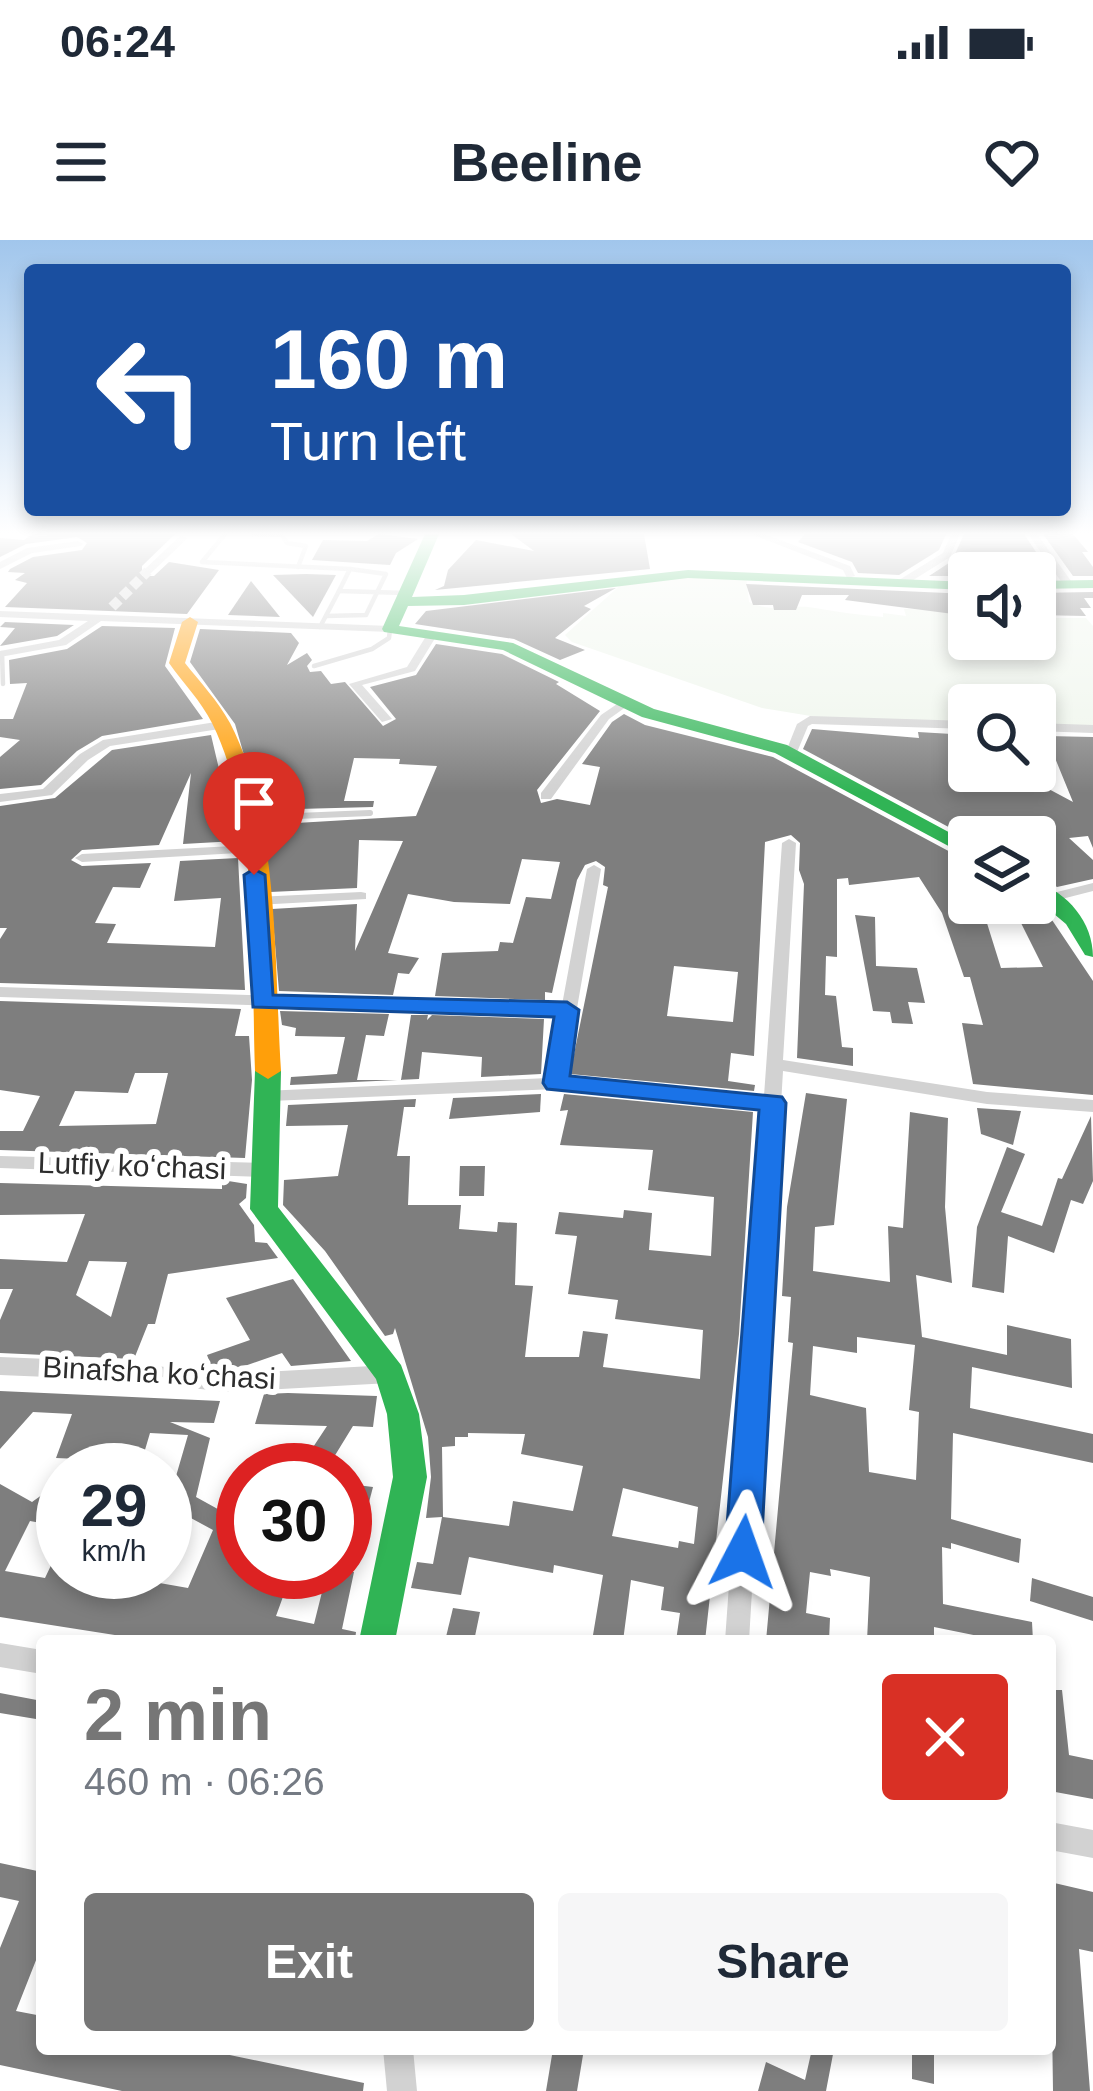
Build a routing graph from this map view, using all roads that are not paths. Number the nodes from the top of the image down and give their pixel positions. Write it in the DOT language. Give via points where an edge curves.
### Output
graph roads {
  1 [pos="94,620"];
  2 [pos="161,620"];
  3 [pos="328,620"];
  4 [pos="391,620"];
  5 [pos="323,621"];
  6 [pos="190,622"];
  7 [pos="390,629"];
  8 [pos="432,635"];
  9 [pos="1,654"];
  10 [pos="314,666"];
  11 [pos="3,684"];
  12 [pos="624,704"];
  13 [pos="386,719"];
  14 [pos="948,724"];
  15 [pos="222,725"];
  16 [pos="1056,728"];
  17 [pos="1093,729"];
  18 [pos="791,754"];
  19 [pos="545,796"];
  20 [pos="0,798"];
  21 [pos="370,813"];
  22 [pos="247,818"];
  23 [pos="948,840"];
  24 [pos="789,843"];
  25 [pos="252,849"];
  26 [pos="82,858"];
  27 [pos="594,869"];
  28 [pos="1093,887"];
  29 [pos="1056,891"];
  30 [pos="362,896"];
  31 [pos="256,901"];
  32 [pos="1056,904"];
  33 [pos="1093,950"];
  34 [pos="0,992"];
  35 [pos="262,1002"];
  36 [pos="567,1010"];
  37 [pos="775,1064"];
  38 [pos="556,1083"];
  39 [pos="270,1095"];
  40 [pos="773,1103"];
  41 [pos="1093,1106"];
  42 [pos="0,1162"];
  43 [pos="263,1170"];
  44 [pos="0,1366"];
  45 [pos="390,1374"];
  46 [pos="378,1635"];
  47 [pos="737,1635"];
  48 [pos="0,1655"];
  49 [pos="36,1661"];
  50 [pos="1056,1837"];
  51 [pos="1093,1844"];
  52 [pos="399,2055"];
  53 [pos="402,2091"];
  1 -- 9 [label="street" via="62,643"];
  2 -- 6 [label="street"];
  3 -- 5 [label="lane"];
  4 -- 7 [label="street"];
  5 -- 6 [label="street"];
  5 -- 7 [label="street"];
  6 -- 15 [label="street" via="177,663"];
  7 -- 8 [label="street"];
  7 -- 10 [label="lane" via="379,646"];
  8 -- 12 [label="street" via="532,654"];
  8 -- 13 [label="street" via="411,669 355,684"];
  9 -- 11 [label="lane"];
  12 -- 18 [label="street"];
  12 -- 19 [label="street"];
  14 -- 18 [label="street" via="810,720"];
  15 -- 20 [label="street" via="117,740 47,792"];
  15 -- 22 [label="street"];
  16 -- 17 [label="street"];
  18 -- 23 [label="street"];
  21 -- 22 [label="lane"];
  22 -- 25 [label="street"];
  24 -- 37 [label="street"];
  25 -- 26 [label="street"];
  25 -- 31 [label="street"];
  27 -- 36 [label="street"];
  28 -- 29 [label="street"];
  30 -- 31 [label="street"];
  31 -- 35 [label="street"];
  32 -- 33 [label="street"];
  34 -- 35 [label="street"];
  35 -- 36 [label="street"];
  35 -- 39 [label="street"];
  36 -- 38 [label="street"];
  37 -- 40 [label="street"];
  37 -- 41 [label="street"];
  38 -- 39 [label="street"];
  38 -- 40 [label="street"];
  39 -- 43 [label="street"];
  40 -- 47 [label="street"];
  42 -- 43 [label="street, Lutfiy koʻchasi"];
  43 -- 45 [label="street" via="264,1209"];
  44 -- 45 [label="street, Binafsha koʻchasi" via="227,1383"];
  45 -- 46 [label="street" via="404,1414 410,1477"];
  48 -- 49 [label="street"];
  50 -- 51 [label="street"];
  52 -- 53 [label="street"];
}
